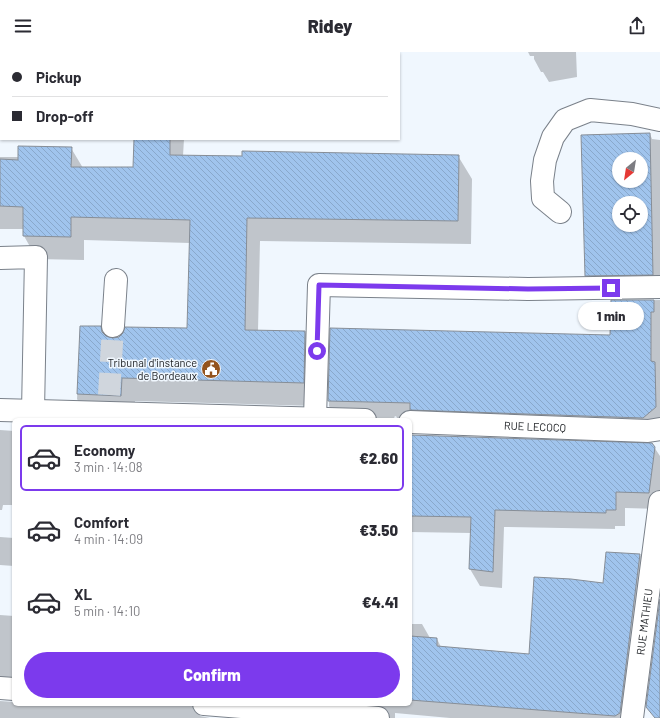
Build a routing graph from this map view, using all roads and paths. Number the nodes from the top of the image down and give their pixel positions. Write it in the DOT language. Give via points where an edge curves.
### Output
graph roads {
  1 [pos="660,120"];
  2 [pos="560,212"];
  3 [pos="0,258"];
  4 [pos="116,280"];
  5 [pos="660,286"];
  6 [pos="113,326"];
  7 [pos="0,410"];
  8 [pos="33,411"];
  9 [pos="315,418"];
  10 [pos="412,422"];
  11 [pos="660,429"];
  12 [pos="660,502"];
  13 [pos="0,688"];
  14 [pos="12,689"];
  15 [pos="229,706"];
  16 [pos="378,718"];
  17 [pos="632,718"];
  1 -- 2 [label="street" via="590,110 564,120 553,137 545,160 542,181 543,198"];
  3 -- 8 [label="street" via="36,257"];
  4 -- 6 [label="street"];
  5 -- 9 [label="street" via="528,289 319,285"];
  7 -- 8 [label="street"];
  8 -- 9 [label="street" via="108,404"];
  10 -- 11 [label="street, RUE LECOCQ" via="648,431"];
  12 -- 17 [label="street, RUE MATHIEU"];
  13 -- 14 [label="street"];
  15 -- 16 [label="street"];
}
